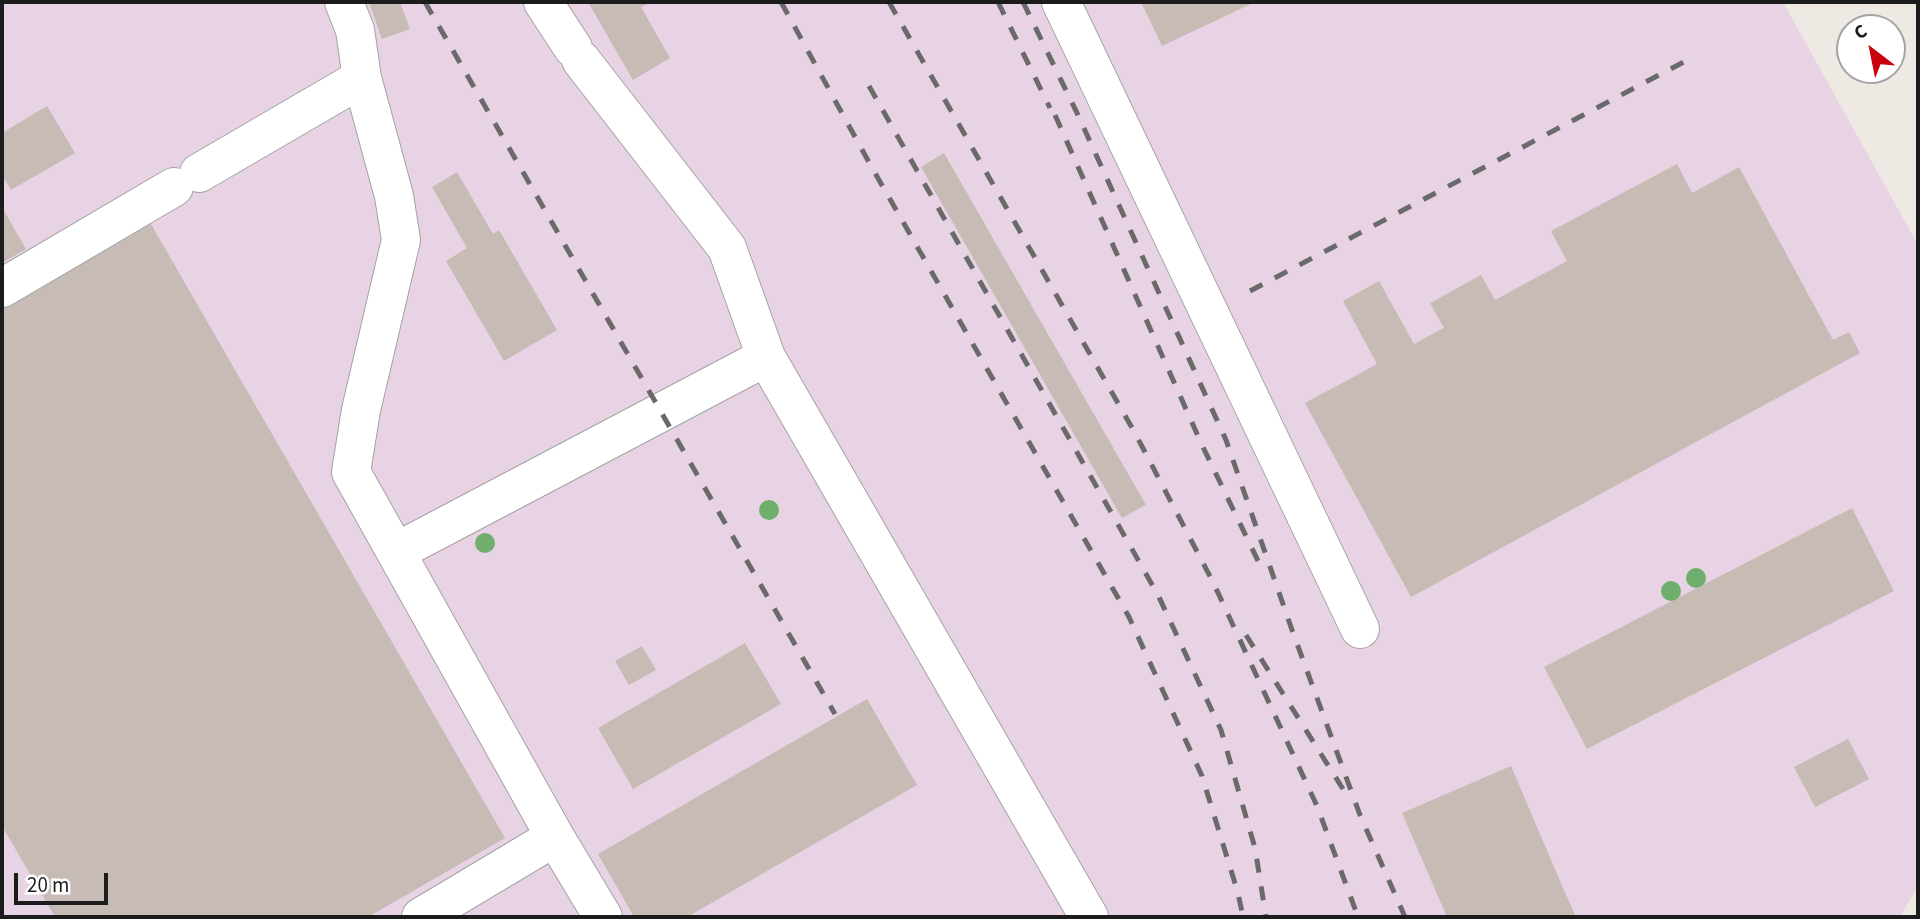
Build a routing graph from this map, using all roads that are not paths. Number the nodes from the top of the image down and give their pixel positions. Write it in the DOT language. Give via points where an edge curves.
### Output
graph roads {
  1 [pos="344,2"];
  2 [pos="543,2"];
  3 [pos="1061,2"];
  4 [pos="362,78"];
  5 [pos="2,288"];
  6 [pos="766,357"];
  7 [pos="396,552"];
  8 [pos="1360,629"];
  9 [pos="555,837"];
  10 [pos="421,917"];
  11 [pos="603,917"];
  12 [pos="1088,917"];
  1 -- 4 [label="lane" via="355,30"];
  2 -- 6 [label="lane" via="577,54 727,248"];
  3 -- 8 [label="lane"];
  4 -- 5 [label="lane"];
  4 -- 7 [label="lane" via="401,240 351,472"];
  6 -- 7 [label="lane"];
  6 -- 12 [label="lane"];
  7 -- 9 [label="lane"];
  9 -- 10 [label="lane"];
  9 -- 11 [label="lane"];
}
